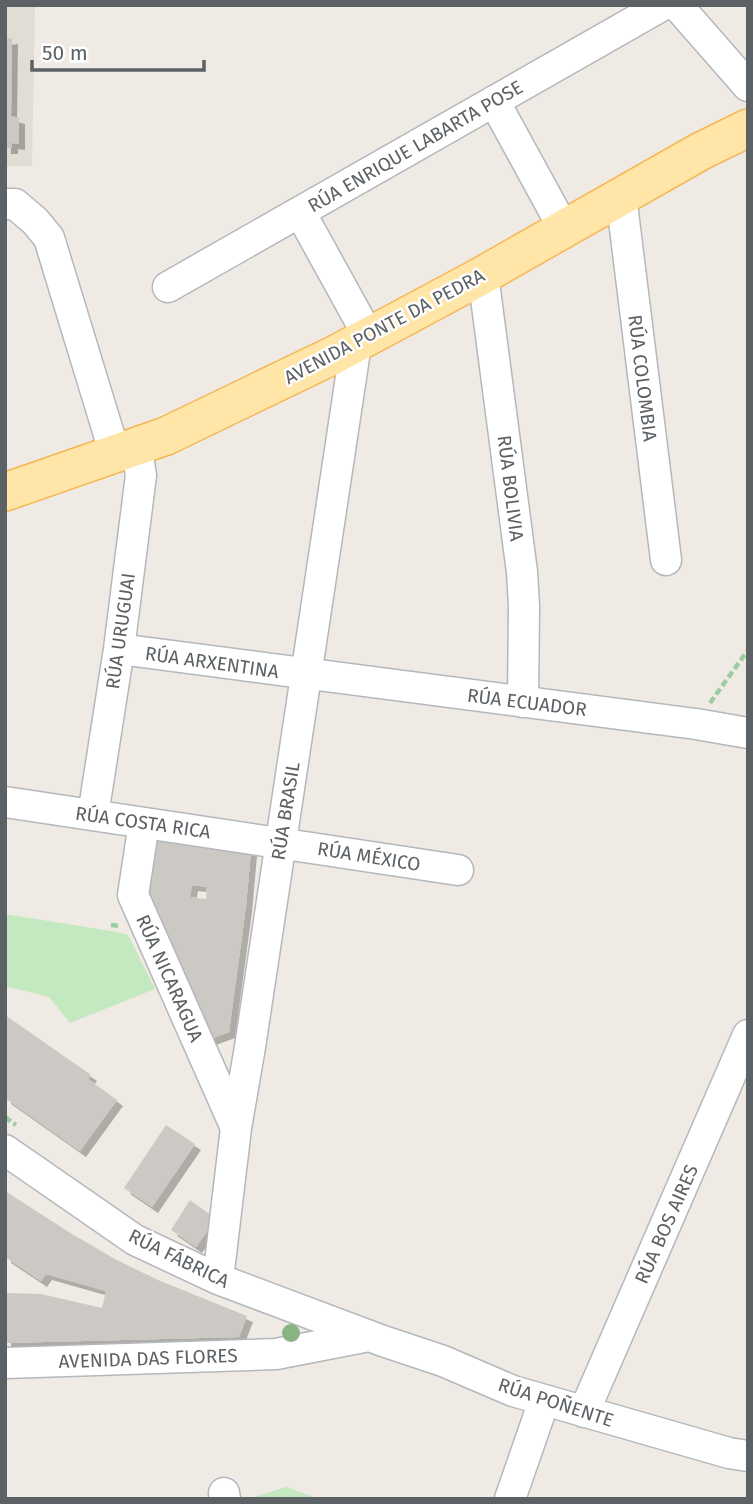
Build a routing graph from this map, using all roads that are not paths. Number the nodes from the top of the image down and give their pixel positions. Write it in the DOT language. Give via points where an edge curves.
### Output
graph roads {
  1 [pos="663,5"];
  2 [pos="677,5"];
  3 [pos="748,86"];
  4 [pos="494,101"];
  5 [pos="748,128"];
  6 [pos="621,196"];
  7 [pos="5,204"];
  8 [pos="300,212"];
  9 [pos="564,229"];
  10 [pos="483,275"];
  11 [pos="168,287"];
  12 [pos="363,340"];
  13 [pos="126,450"];
  14 [pos="5,492"];
  15 [pos="666,560"];
  16 [pos="119,649"];
  17 [pos="306,674"];
  18 [pos="523,702"];
  19 [pos="748,733"];
  20 [pos="5,802"];
  21 [pos="93,815"];
  22 [pos="144,823"];
  23 [pos="280,842"];
  24 [pos="458,870"];
  25 [pos="748,1035"];
  26 [pos="236,1128"];
  27 [pos="5,1150"];
  28 [pos="218,1279"];
  29 [pos="298,1308"];
  30 [pos="369,1336"];
  31 [pos="291,1352"];
  32 [pos="5,1363"];
  33 [pos="544,1401"];
  34 [pos="584,1412"];
  35 [pos="748,1456"];
  36 [pos="510,1499"];
  1 -- 4 [label="street, RÚA ENRIQUE LABARTA POSE"];
  2 -- 3 [label="street"];
  4 -- 8 [label="street, RÚA ENRIQUE LABARTA POSE"];
  4 -- 9 [label="street"];
  5 -- 6 [label="main road, AVENIDA PONTE DA PEDRA"];
  6 -- 9 [label="main road, AVENIDA PONTE DA PEDRA"];
  6 -- 15 [label="street, RÚA COLOMBIA"];
  7 -- 13 [label="street, RÚA URUGUAI" via="15,204 49,238"];
  8 -- 11 [label="street, RÚA ENRIQUE LABARTA POSE"];
  8 -- 12 [label="street"];
  9 -- 10 [label="main road, AVENIDA PONTE DA PEDRA"];
  10 -- 12 [label="main road, AVENIDA PONTE DA PEDRA"];
  10 -- 18 [label="street, RÚA BOLIVIA" via="522,572"];
  12 -- 13 [label="main road, AVENIDA PONTE DA PEDRA" via="166,436"];
  12 -- 17 [label="street, RÚA BRASIL"];
  13 -- 14 [label="main road, AVENIDA PONTE DA PEDRA"];
  13 -- 16 [label="street, RÚA URUGUAI" via="141,475"];
  16 -- 17 [label="street, RÚA ARXENTINA"];
  16 -- 21 [label="street, RÚA URUGUAI"];
  17 -- 18 [label="street, RÚA ECUADOR"];
  17 -- 23 [label="street, RÚA BRASIL"];
  18 -- 19 [label="street, RÚA ECUADOR"];
  20 -- 21 [label="street, RÚA COSTA RICA"];
  21 -- 22 [label="street, RÚA COSTA RICA"];
  22 -- 23 [label="street, RÚA COSTA RICA"];
  22 -- 26 [label="street, RÚA NICARAGUA" via="134,895"];
  23 -- 24 [label="street, RÚA MÉXICO"];
  23 -- 26 [label="street, RÚA BRASIL"];
  25 -- 34 [label="street, RÚA BOS AIRES"];
  26 -- 28 [label="street, RÚA BRASIL"];
  27 -- 28 [label="street, RÚA FÁBRICA" via="135,1240"];
  28 -- 29 [label="street, RÚA FÁBRICA"];
  29 -- 30 [label="street, RÚA FÁBRICA"];
  29 -- 31 [label="street" via="302,1332"];
  30 -- 31 [label="street, AVENIDA DAS FLORES"];
  30 -- 33 [label="street, RÚA POÑENTE"];
  31 -- 32 [label="street, AVENIDA DAS FLORES"];
  33 -- 34 [label="street, RÚA POÑENTE"];
  33 -- 36 [label="street"];
  34 -- 35 [label="street, RÚA POÑENTE"];
}
